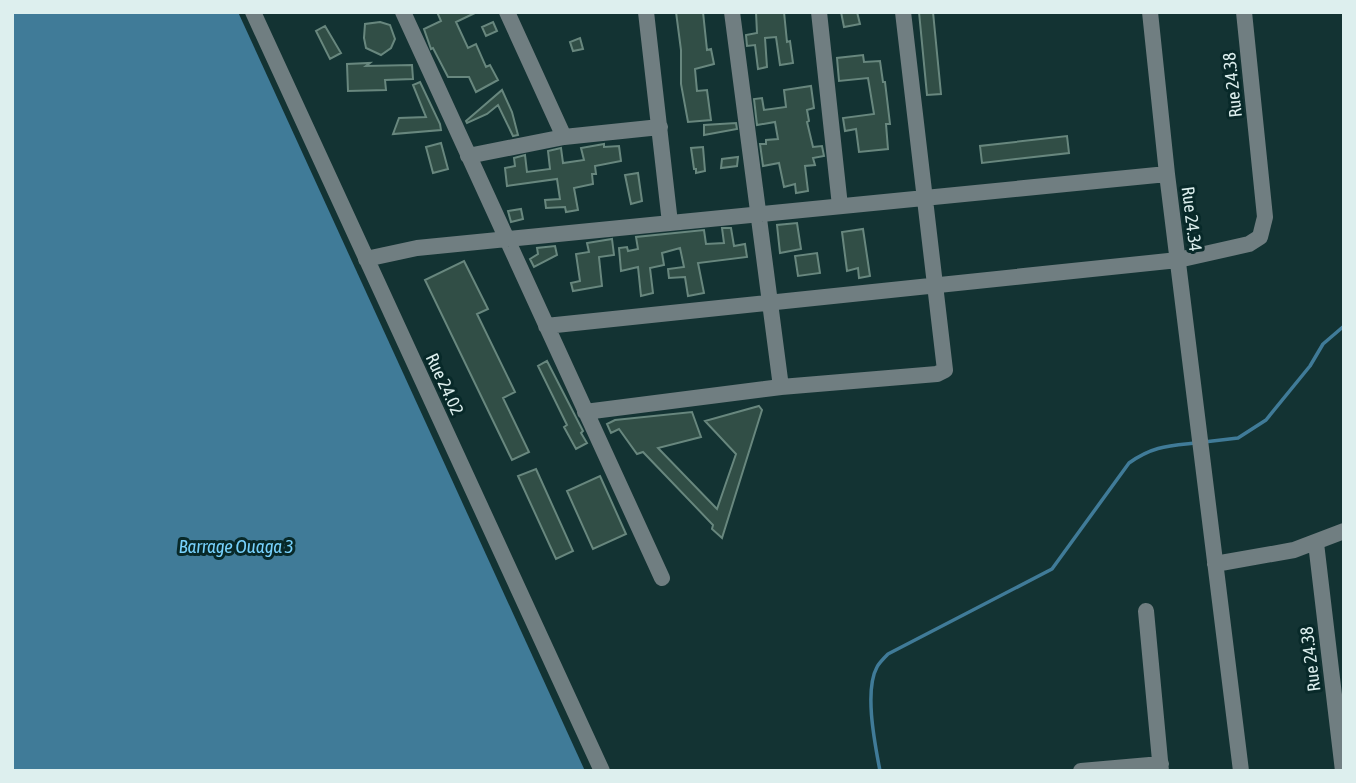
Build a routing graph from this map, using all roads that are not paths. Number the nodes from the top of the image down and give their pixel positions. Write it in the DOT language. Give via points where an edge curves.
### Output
graph roads {
  1 [pos="253,12"];
  2 [pos="403,12"];
  3 [pos="506,12"];
  4 [pos="646,12"];
  5 [pos="732,12"];
  6 [pos="819,12"];
  7 [pos="903,12"];
  8 [pos="1150,12"];
  9 [pos="1244,12"];
  10 [pos="660,127"];
  11 [pos="564,137"];
  12 [pos="468,156"];
  13 [pos="1167,174"];
  14 [pos="924,198"];
  15 [pos="840,206"];
  16 [pos="757,215"];
  17 [pos="670,223"];
  18 [pos="506,240"];
  19 [pos="366,259"];
  20 [pos="1178,260"];
  21 [pos="933,286"];
  22 [pos="768,303"];
  23 [pos="546,326"];
  24 [pos="780,387"];
  25 [pos="585,412"];
  26 [pos="1344,531"];
  27 [pos="1316,543"];
  28 [pos="1216,564"];
  29 [pos="662,578"];
  30 [pos="1146,611"];
  31 [pos="1161,767"];
  32 [pos="602,771"];
  33 [pos="1081,771"];
  34 [pos="1241,771"];
  35 [pos="1343,771"];
  1 -- 19 [label="street, Rue 24.02"];
  2 -- 12 [label="street"];
  3 -- 11 [label="street"];
  4 -- 10 [label="street"];
  5 -- 16 [label="street"];
  6 -- 15 [label="street"];
  7 -- 14 [label="street"];
  8 -- 13 [label="street, Rue 24.34"];
  9 -- 20 [label="street, Rue 24.38" via="1265,218 1260,237 1249,244"];
  10 -- 11 [label="street"];
  10 -- 17 [label="street"];
  11 -- 12 [label="street"];
  12 -- 18 [label="street"];
  13 -- 14 [label="street"];
  13 -- 20 [label="street, Rue 24.34"];
  14 -- 15 [label="street"];
  14 -- 21 [label="street"];
  15 -- 16 [label="street"];
  16 -- 17 [label="street"];
  16 -- 22 [label="street"];
  17 -- 18 [label="street"];
  18 -- 19 [label="street" via="417,248"];
  18 -- 23 [label="street"];
  19 -- 32 [label="street, Rue 24.02"];
  20 -- 21 [label="street"];
  20 -- 28 [label="street, Rue 24.34"];
  21 -- 22 [label="street"];
  21 -- 24 [label="street" via="946,367 943,372"];
  22 -- 23 [label="street"];
  22 -- 24 [label="street"];
  23 -- 25 [label="street"];
  24 -- 25 [label="street"];
  25 -- 29 [label="street"];
  26 -- 27 [label="street"];
  27 -- 28 [label="street"];
  27 -- 35 [label="street, Rue 24.38"];
  28 -- 34 [label="street"];
  30 -- 31 [label="street"];
  31 -- 33 [label="street"];
}
